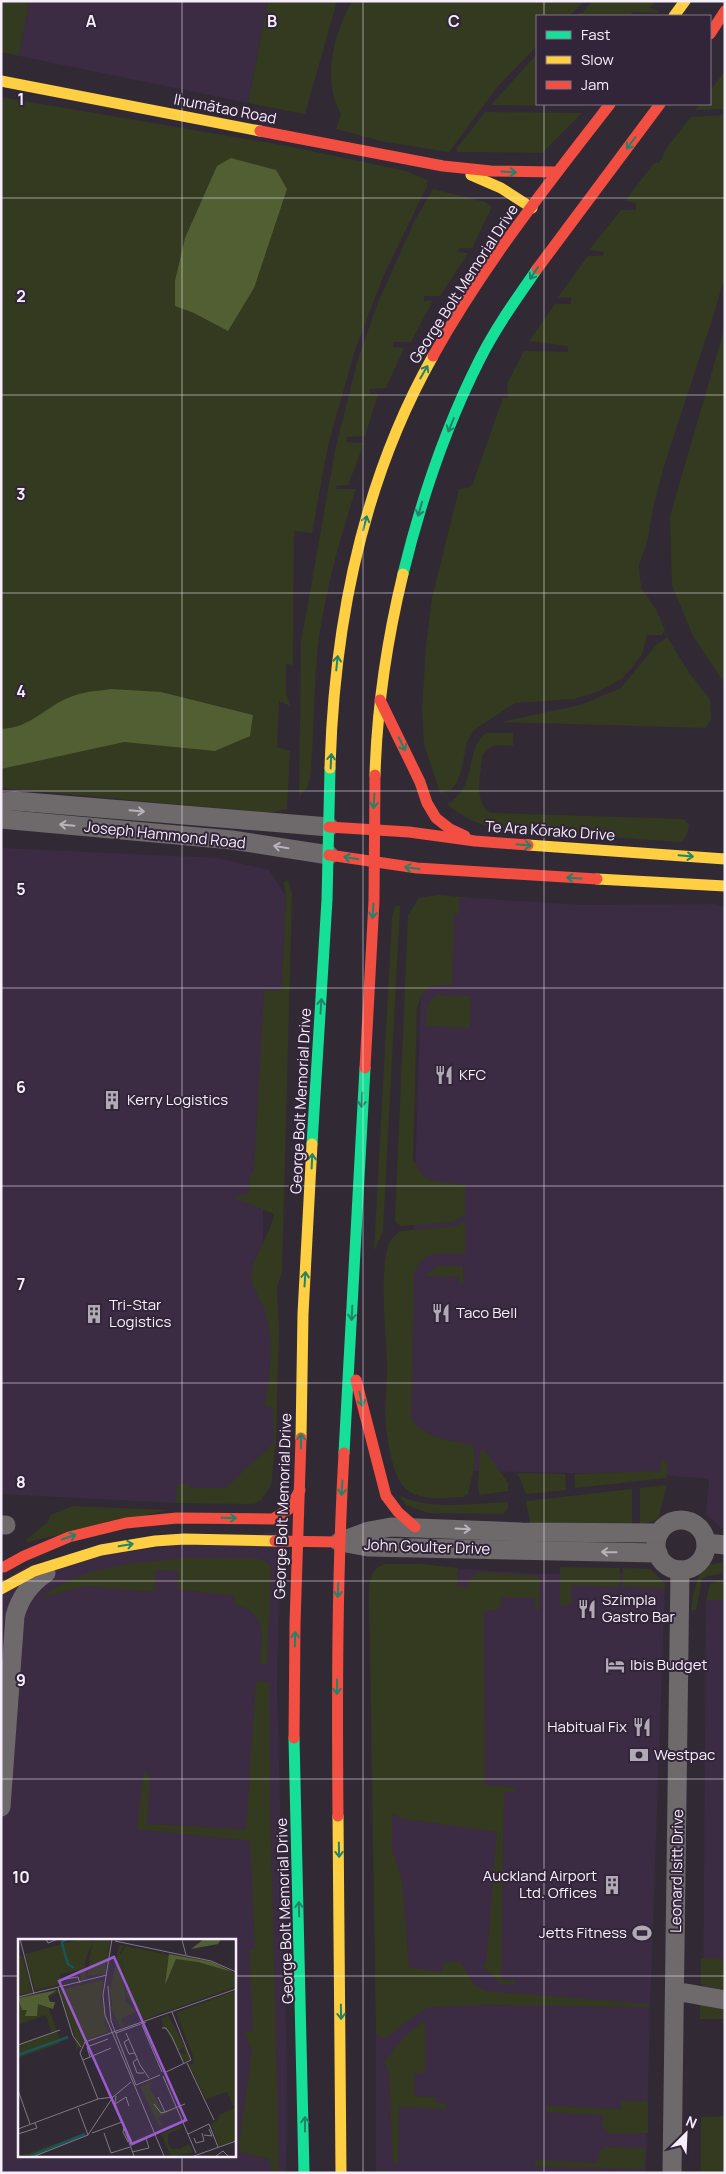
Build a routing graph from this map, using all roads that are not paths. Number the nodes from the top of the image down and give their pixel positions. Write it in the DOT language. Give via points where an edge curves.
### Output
graph roads {
  1 [pos="685,1"];
  2 [pos="725,11"];
  3 [pos="675,15"];
  4 [pos="711,32"];
  5 [pos="1,81"];
  6 [pos="609,105"];
  7 [pos="659,105"];
  8 [pos="443,166"];
  9 [pos="557,172"];
  10 [pos="532,208"];
  11 [pos="380,700"];
  12 [pos="1,802"];
  13 [pos="1,819"];
  14 [pos="329,827"];
  15 [pos="374,829"];
  16 [pos="475,841"];
  17 [pos="329,855"];
  18 [pos="725,859"];
  19 [pos="374,862"];
  20 [pos="725,886"];
  21 [pos="350,1352"];
  22 [pos="300,1490"];
  23 [pos="415,1527"];
  24 [pos="659,1533"];
  25 [pos="297,1541"];
  26 [pos="339,1542"];
  27 [pos="706,1543"];
  28 [pos="725,1545"];
  29 [pos="658,1553"];
  30 [pos="78,1557"];
  31 [pos="1,1568"];
  32 [pos="680,1570"];
  33 [pos="1,1589"];
  34 [pos="1,1807"];
  35 [pos="675,1993"];
  36 [pos="725,2000"];
  37 [pos="304,2173"];
  38 [pos="341,2173"];
  39 [pos="672,2173"];
  1 -- 3 [label="main road"];
  2 -- 4 [label="main road"];
  5 -- 8 [label="main road, Ihumātao Road"];
  6 -- 9 [label="main road, George Bolt Memorial Drive"];
  7 -- 11 [label="main road, one-way" via="549,252 498,328 474,374 435,462 422,501 395,616"];
  8 -- 9 [label="main road, Ihumātao Road, one-way"];
  8 -- 10 [label="main road, Ihumātao Road" via="486,180"];
  9 -- 10 [label="main road, George Bolt Memorial Drive"];
  14 -- 10 [label="main road, George Bolt Memorial Drive, one-way" via="338,650 352,570 378,476 420,378 479,282"];
  11 -- 15 [label="main road, one-way"];
  11 -- 16 [label="main road, one-way" via="436,818"];
  12 -- 14 [label="street, Joseph Hammond Road, one-way"];
  17 -- 13 [label="street, Joseph Hammond Road, one-way" via="232,840"];
  14 -- 15 [label="main road, Te Ara Kōrako Drive"];
  14 -- 17 [label="main road, George Bolt Memorial Drive"];
  15 -- 16 [label="main road, Te Ara Kōrako Drive"];
  15 -- 19 [label="main road"];
  16 -- 18 [label="main road, Te Ara Kōrako Drive, one-way"];
  19 -- 17 [label="main road, one-way"];
  22 -- 17 [label="main road, George Bolt Memorial Drive, one-way" via="304,1291"];
  20 -- 19 [label="main road, one-way" via="509,875"];
  19 -- 21 [label="main road, one-way"];
  21 -- 23 [label="main road, one-way" via="386,1496"];
  21 -- 26 [label="main road, one-way"];
  22 -- 25 [label="main road, George Bolt Memorial Drive"];
  31 -- 22 [label="main road, one-way" via="69,1537 126,1523 177,1518 273,1519 289,1509"];
  23 -- 24 [label="street, John Goulter Drive, one-way"];
  23 -- 26 [label="street, John Goulter Drive" via="383,1528"];
  24 -- 27 [label="street" via="668,1524 682,1520 696,1525"];
  24 -- 29 [label="street" via="656,1541"];
  25 -- 26 [label="main road"];
  30 -- 25 [label="main road, one-way" via="156,1541"];
  37 -- 25 [label="main road, George Bolt Memorial Drive, one-way" via="305,2085 294,1703"];
  29 -- 26 [label="street, John Goulter Drive, one-way" via="368,1547"];
  26 -- 38 [label="main road, one-way"];
  27 -- 28 [label="street"];
  27 -- 32 [label="street" via="699,1562"];
  29 -- 32 [label="street" via="665,1564"];
  30 -- 33 [label="main road" via="34,1570"];
  30 -- 34 [label="street" via="35,1581 25,1592 16,1611"];
  32 -- 35 [label="street, Leonard Isitt Drive"];
  35 -- 36 [label="street"];
  35 -- 39 [label="street, Leonard Isitt Drive"];
}
